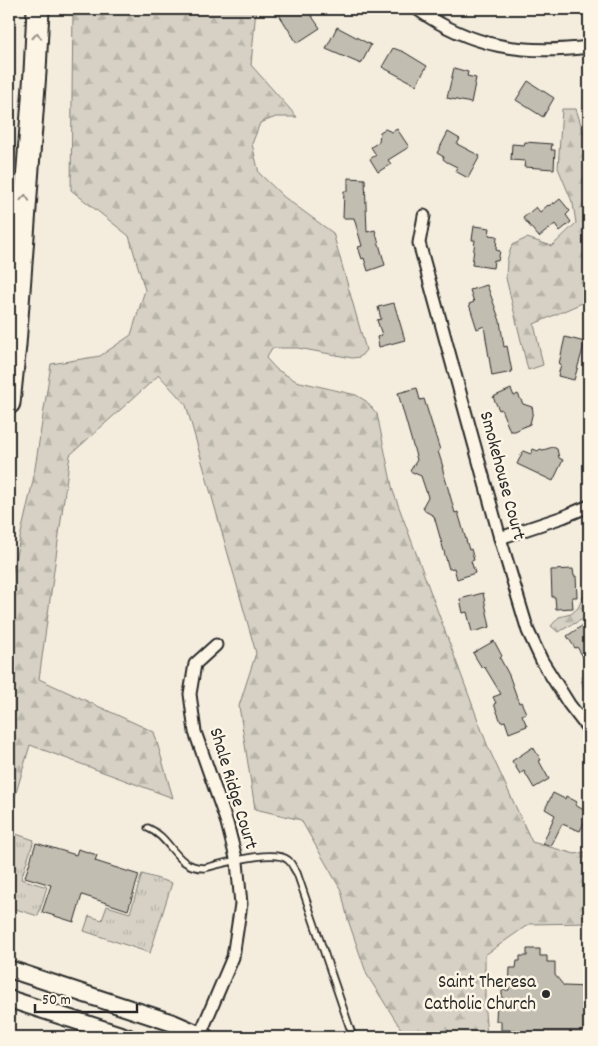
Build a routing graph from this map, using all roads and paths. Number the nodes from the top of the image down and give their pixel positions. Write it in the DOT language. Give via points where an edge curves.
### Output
graph roads {
  1 [pos="38,9"];
  2 [pos="417,9"];
  3 [pos="589,47"];
  4 [pos="424,216"];
  5 [pos="9,404"];
  6 [pos="589,506"];
  7 [pos="500,538"];
  8 [pos="216,646"];
  9 [pos="589,730"];
  10 [pos="148,828"];
  11 [pos="237,862"];
  12 [pos="9,969"];
  13 [pos="9,999"];
  14 [pos="201,1036"];
  15 [pos="127,1037"];
  16 [pos="353,1037"];
  5 -- 1 [label="highway, one-way"];
  2 -- 3 [label="street" via="458,33 506,48 543,51"];
  4 -- 7 [label="street, Smokehouse Court" via="419,244"];
  6 -- 7 [label="street"];
  7 -- 9 [label="street, Smokehouse Court" via="528,631 542,661"];
  8 -- 11 [label="street, Shale Ridge Court" via="195,664 190,694 195,732"];
  10 -- 11 [label="lane" via="165,839 183,863 194,868"];
  11 -- 14 [label="street, Shale Ridge Court" via="241,904 233,957"];
  11 -- 16 [label="lane" via="277,855 288,860 297,873"];
  12 -- 14 [label="main road" via="173,1023"];
  13 -- 15 [label="main road"];
}
